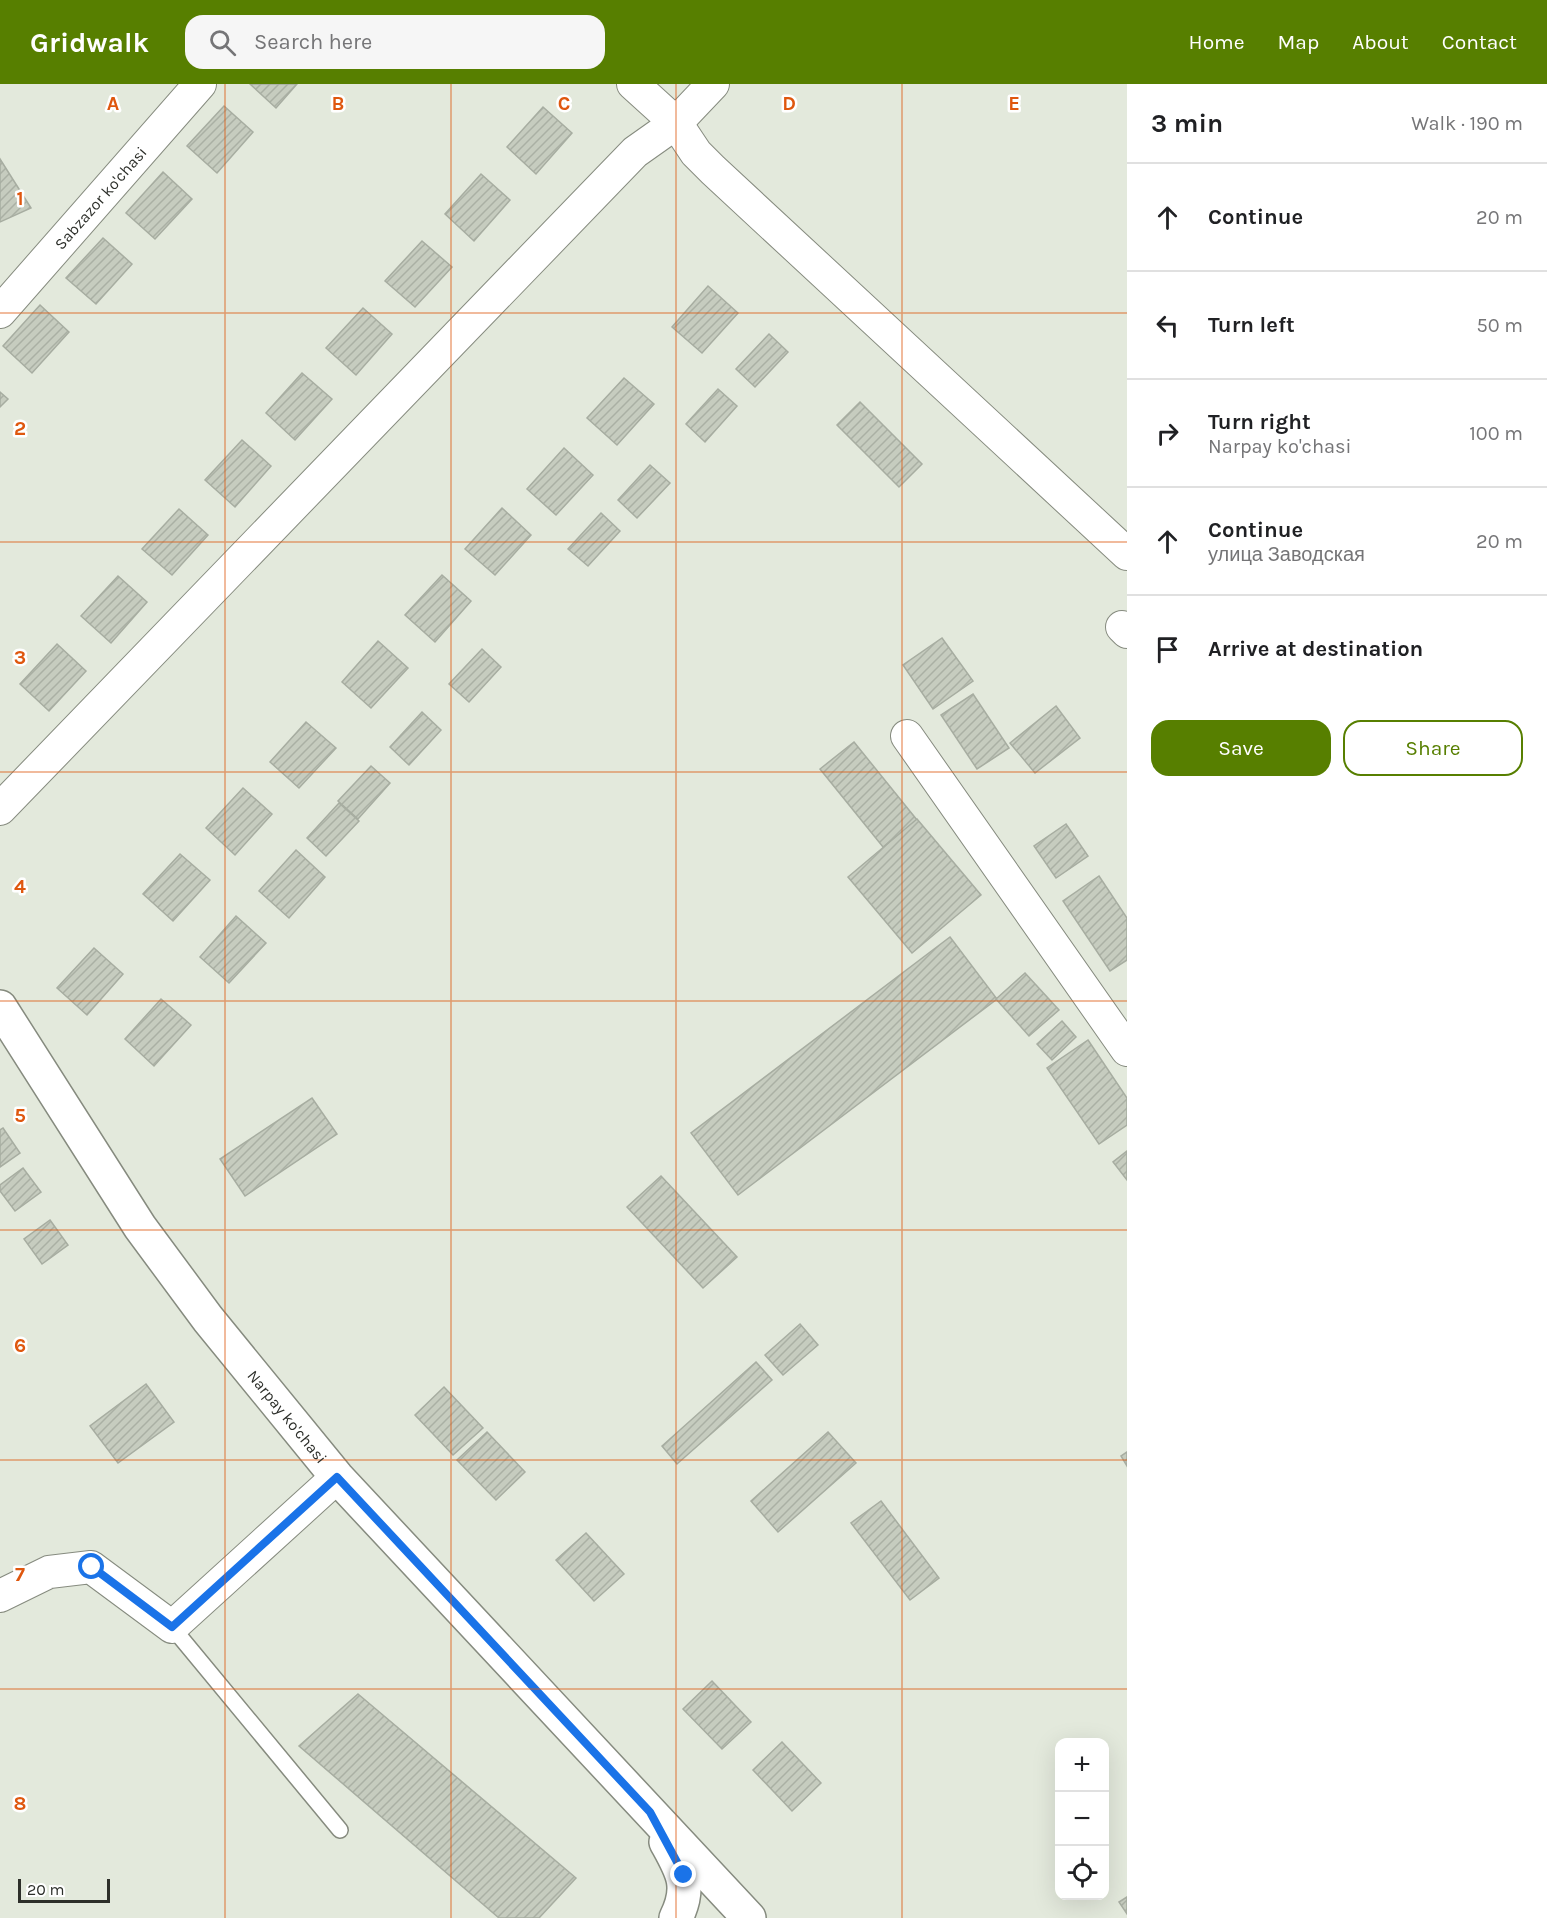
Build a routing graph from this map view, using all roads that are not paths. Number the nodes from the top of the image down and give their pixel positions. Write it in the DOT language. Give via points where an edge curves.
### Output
graph roads {
  1 [pos="200,84"];
  2 [pos="633,84"];
  3 [pos="713,84"];
  4 [pos="676,123"];
  5 [pos="4,293"];
  6 [pos="1127,554"];
  7 [pos="907,736"];
  8 [pos="0,809"];
  9 [pos="0,1007"];
  10 [pos="1127,1050"];
  11 [pos="337,1477"];
  12 [pos="0,1596"];
  13 [pos="172,1627"];
  14 [pos="650,1812"];
  15 [pos="340,1830"];
  16 [pos="676,1918"];
  17 [pos="749,1918"];
  1 -- 5 [label="street, Sabzazor ko'chasi"];
  2 -- 4 [label="street"];
  3 -- 4 [label="street"];
  4 -- 6 [label="street" via="713,170"];
  4 -- 8 [label="street" via="635,152"];
  7 -- 10 [label="street"];
  9 -- 11 [label="street, Narpay ko'chasi" via="140,1227 208,1320"];
  11 -- 13 [label="street"];
  11 -- 14 [label="street, Narpay ko'chasi"];
  12 -- 13 [label="street" via="49,1572 92,1567"];
  13 -- 15 [label="lane"];
  14 -- 16 [label="street" via="684,1875 685,1901"];
  14 -- 17 [label="street, Narpay ko'chasi"];
}
